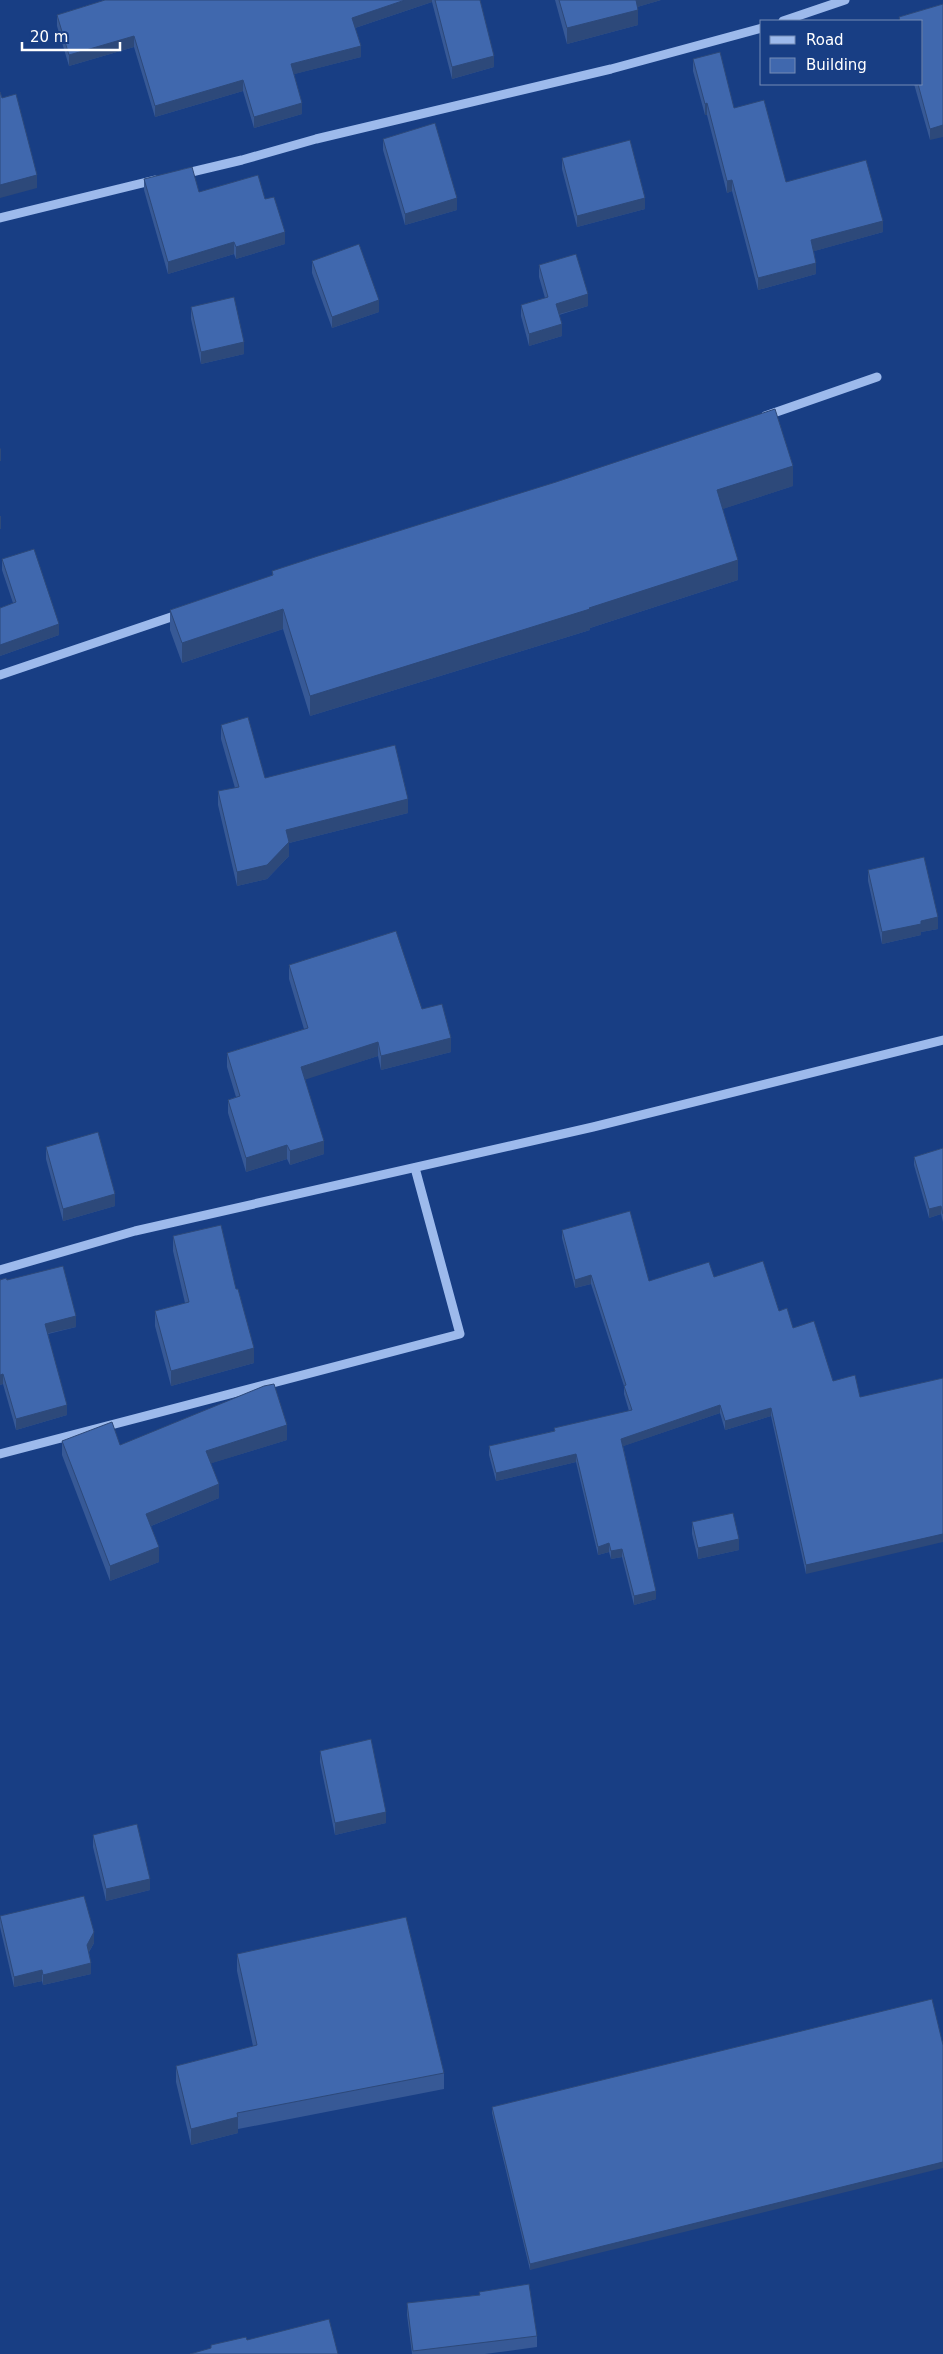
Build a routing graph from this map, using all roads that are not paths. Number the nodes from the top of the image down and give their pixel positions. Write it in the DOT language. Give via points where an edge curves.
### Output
graph roads {
  1 [pos="845,0"];
  2 [pos="786,20"];
  3 [pos="760,29"];
  4 [pos="0,218"];
  5 [pos="877,377"];
  6 [pos="755,419"];
  7 [pos="193,610"];
  8 [pos="0,675"];
  9 [pos="943,1040"];
  10 [pos="415,1168"];
  11 [pos="0,1270"];
  12 [pos="0,1454"];
  1 -- 2 [label="street"];
  3 -- 4 [label="street" via="611,69 316,138 242,160"];
  5 -- 6 [label="street"];
  7 -- 8 [label="street"];
  9 -- 10 [label="street"];
  10 -- 11 [label="street" via="135,1232"];
  10 -- 12 [label="street" via="460,1334"];
}
